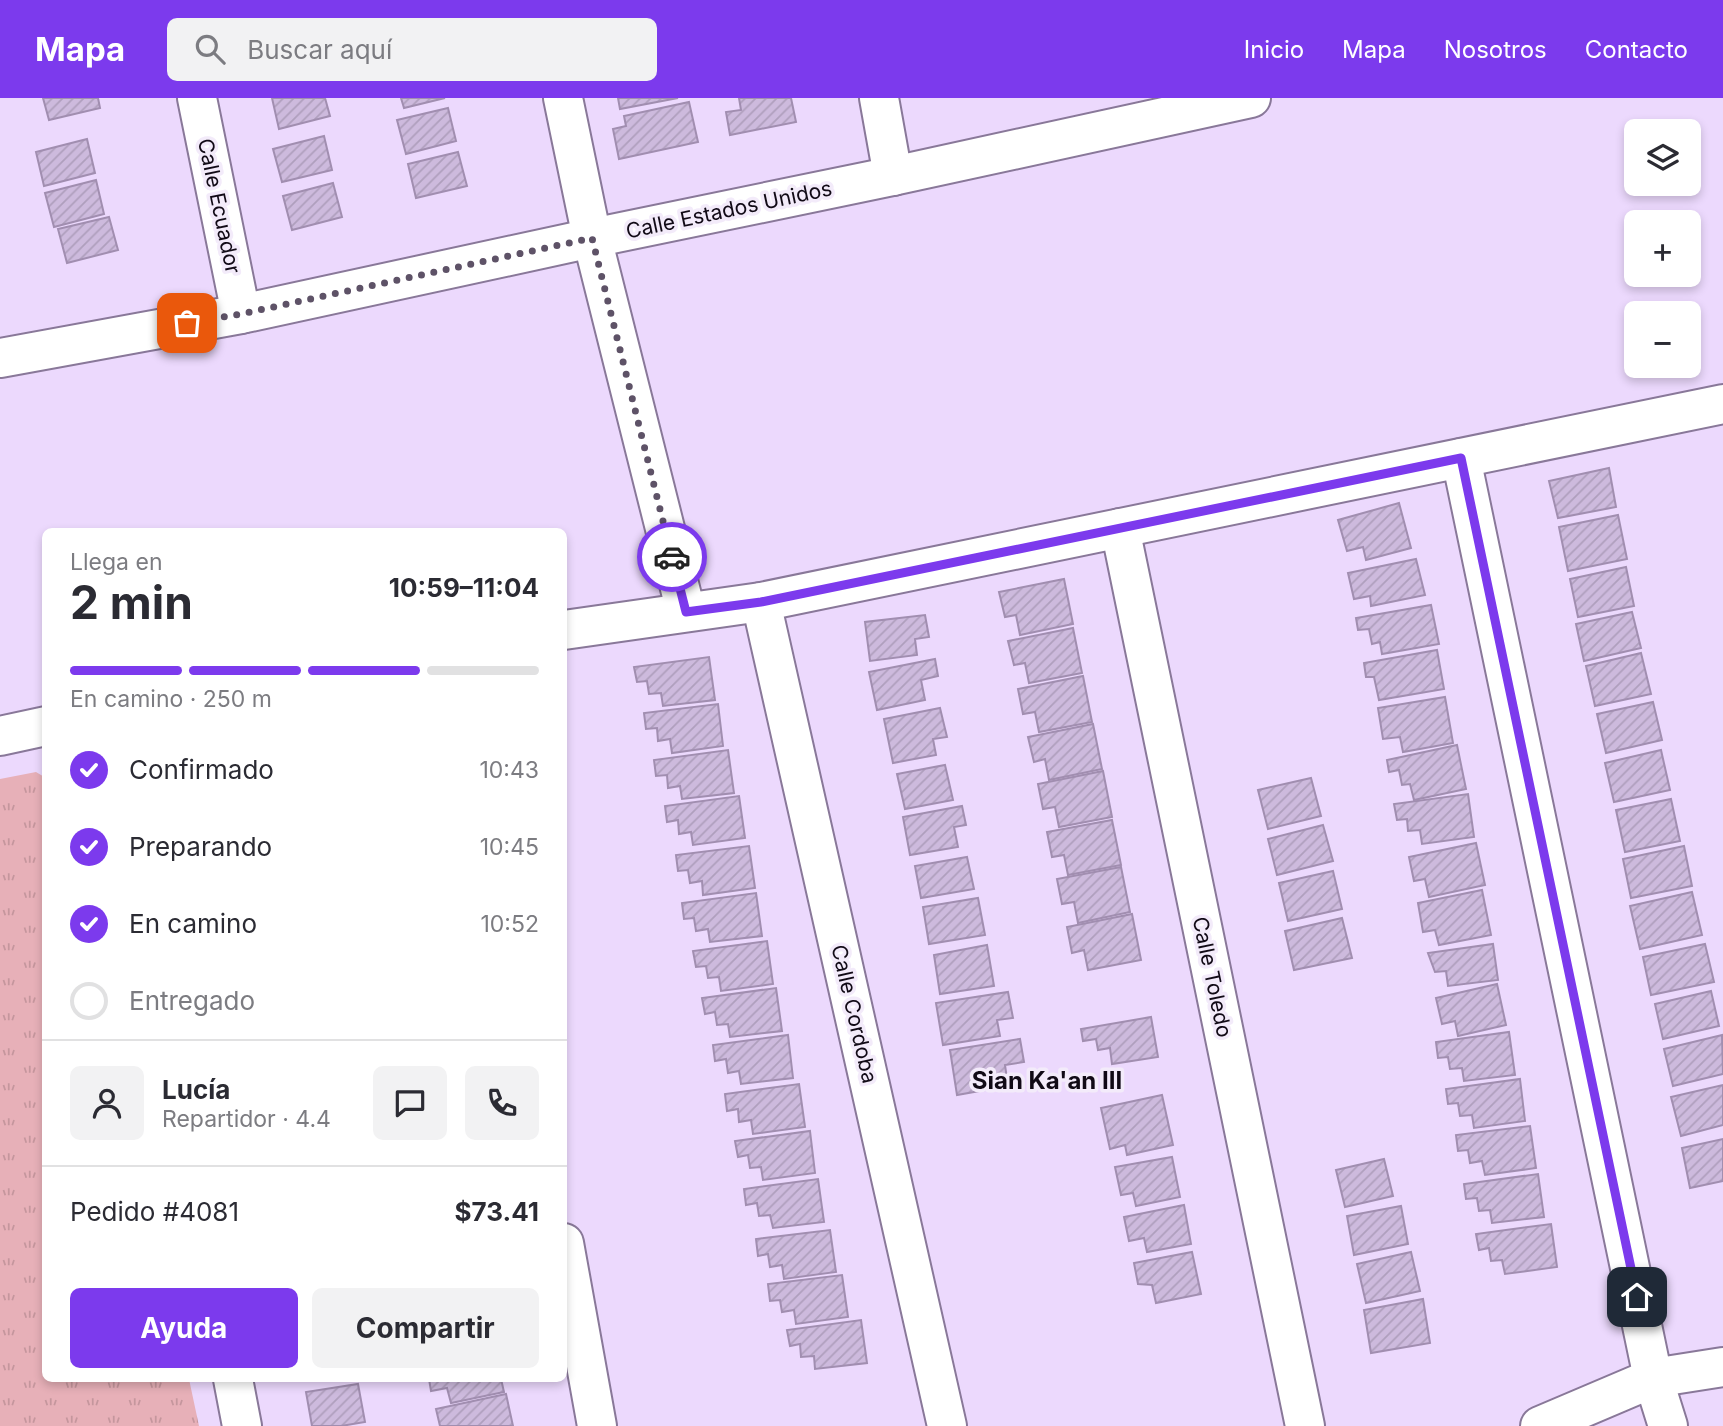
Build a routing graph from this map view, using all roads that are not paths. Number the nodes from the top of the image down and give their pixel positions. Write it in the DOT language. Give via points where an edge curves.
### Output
graph roads {
  1 [pos="197,98"];
  2 [pos="563,98"];
  3 [pos="879,98"];
  4 [pos="1241,99"];
  5 [pos="893,176"];
  6 [pos="592,238"];
  7 [pos="241,314"];
  8 [pos="0,358"];
  9 [pos="1723,404"];
  10 [pos="1461,458"];
  11 [pos="1120,528"];
  12 [pos="761,602"];
  13 [pos="686,612"];
  14 [pos="567,630"];
  15 [pos="42,727"];
  16 [pos="0,736"];
  17 [pos="567,1260"];
  18 [pos="1723,1367"];
  19 [pos="1654,1378"];
  20 [pos="234,1382"];
  21 [pos="242,1426"];
  22 [pos="597,1426"];
  23 [pos="947,1426"];
  24 [pos="1305,1426"];
  25 [pos="1540,1426"];
  26 [pos="1668,1426"];
  1 -- 7 [label="street, Calle Ecuador"];
  2 -- 6 [label="street"];
  3 -- 5 [label="street"];
  4 -- 5 [label="street, Calle Estados Unidos"];
  5 -- 6 [label="street, Calle Estados Unidos"];
  6 -- 7 [label="street, Calle Estados Unidos"];
  6 -- 13 [label="street"];
  7 -- 8 [label="street, Calle Estados Unidos"];
  9 -- 10 [label="street"];
  10 -- 11 [label="street"];
  10 -- 19 [label="street"];
  11 -- 12 [label="street"];
  11 -- 24 [label="street, Calle Toledo"];
  12 -- 13 [label="street"];
  12 -- 23 [label="street, Calle Cordoba"];
  13 -- 14 [label="street"];
  15 -- 16 [label="street"];
  17 -- 22 [label="street"];
  18 -- 19 [label="street"];
  19 -- 25 [label="street"];
  19 -- 26 [label="street"];
  20 -- 21 [label="street"];
}
